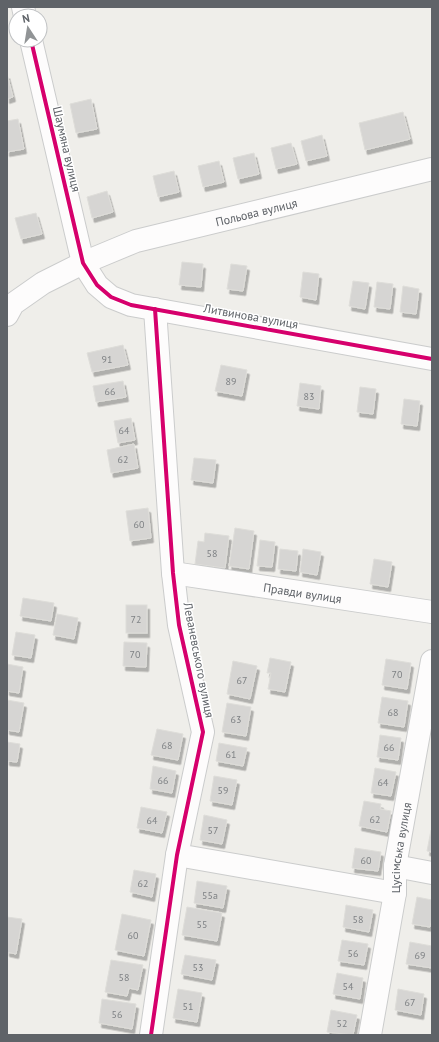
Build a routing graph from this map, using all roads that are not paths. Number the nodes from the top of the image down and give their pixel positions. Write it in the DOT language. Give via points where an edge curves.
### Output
graph roads {
  1 [pos="33,48"];
  2 [pos="432,169"];
  3 [pos="83,262"];
  4 [pos="9,307"];
  5 [pos="155,309"];
  6 [pos="432,359"];
  7 [pos="173,573"];
  8 [pos="432,612"];
  9 [pos="432,661"];
  10 [pos="177,855"];
  11 [pos="395,866"];
  12 [pos="432,872"];
  13 [pos="395,893"];
  14 [pos="151,1035"];
  15 [pos="370,1035"];
  1 -- 3 [label="street, Шаумяна вулиця"];
  2 -- 3 [label="street, Польова вулиця" via="136,241"];
  3 -- 4 [label="street" via="43,283"];
  3 -- 5 [label="street, Литвинова вулиця" via="97,285 111,297 131,305"];
  5 -- 6 [label="street, Литвинова вулиця"];
  5 -- 7 [label="street, Леваневського вулиця"];
  7 -- 8 [label="street, Правди вулиця"];
  7 -- 10 [label="street, Леваневського вулиця" via="179,625 203,732"];
  9 -- 11 [label="street, Цусімська вулиця"];
  10 -- 13 [label="street"];
  10 -- 14 [label="street, Леваневського вулиця"];
  11 -- 12 [label="street"];
  11 -- 13 [label="street, Цусімська вулиця"];
  13 -- 15 [label="street, Цусімська вулиця"];
}
